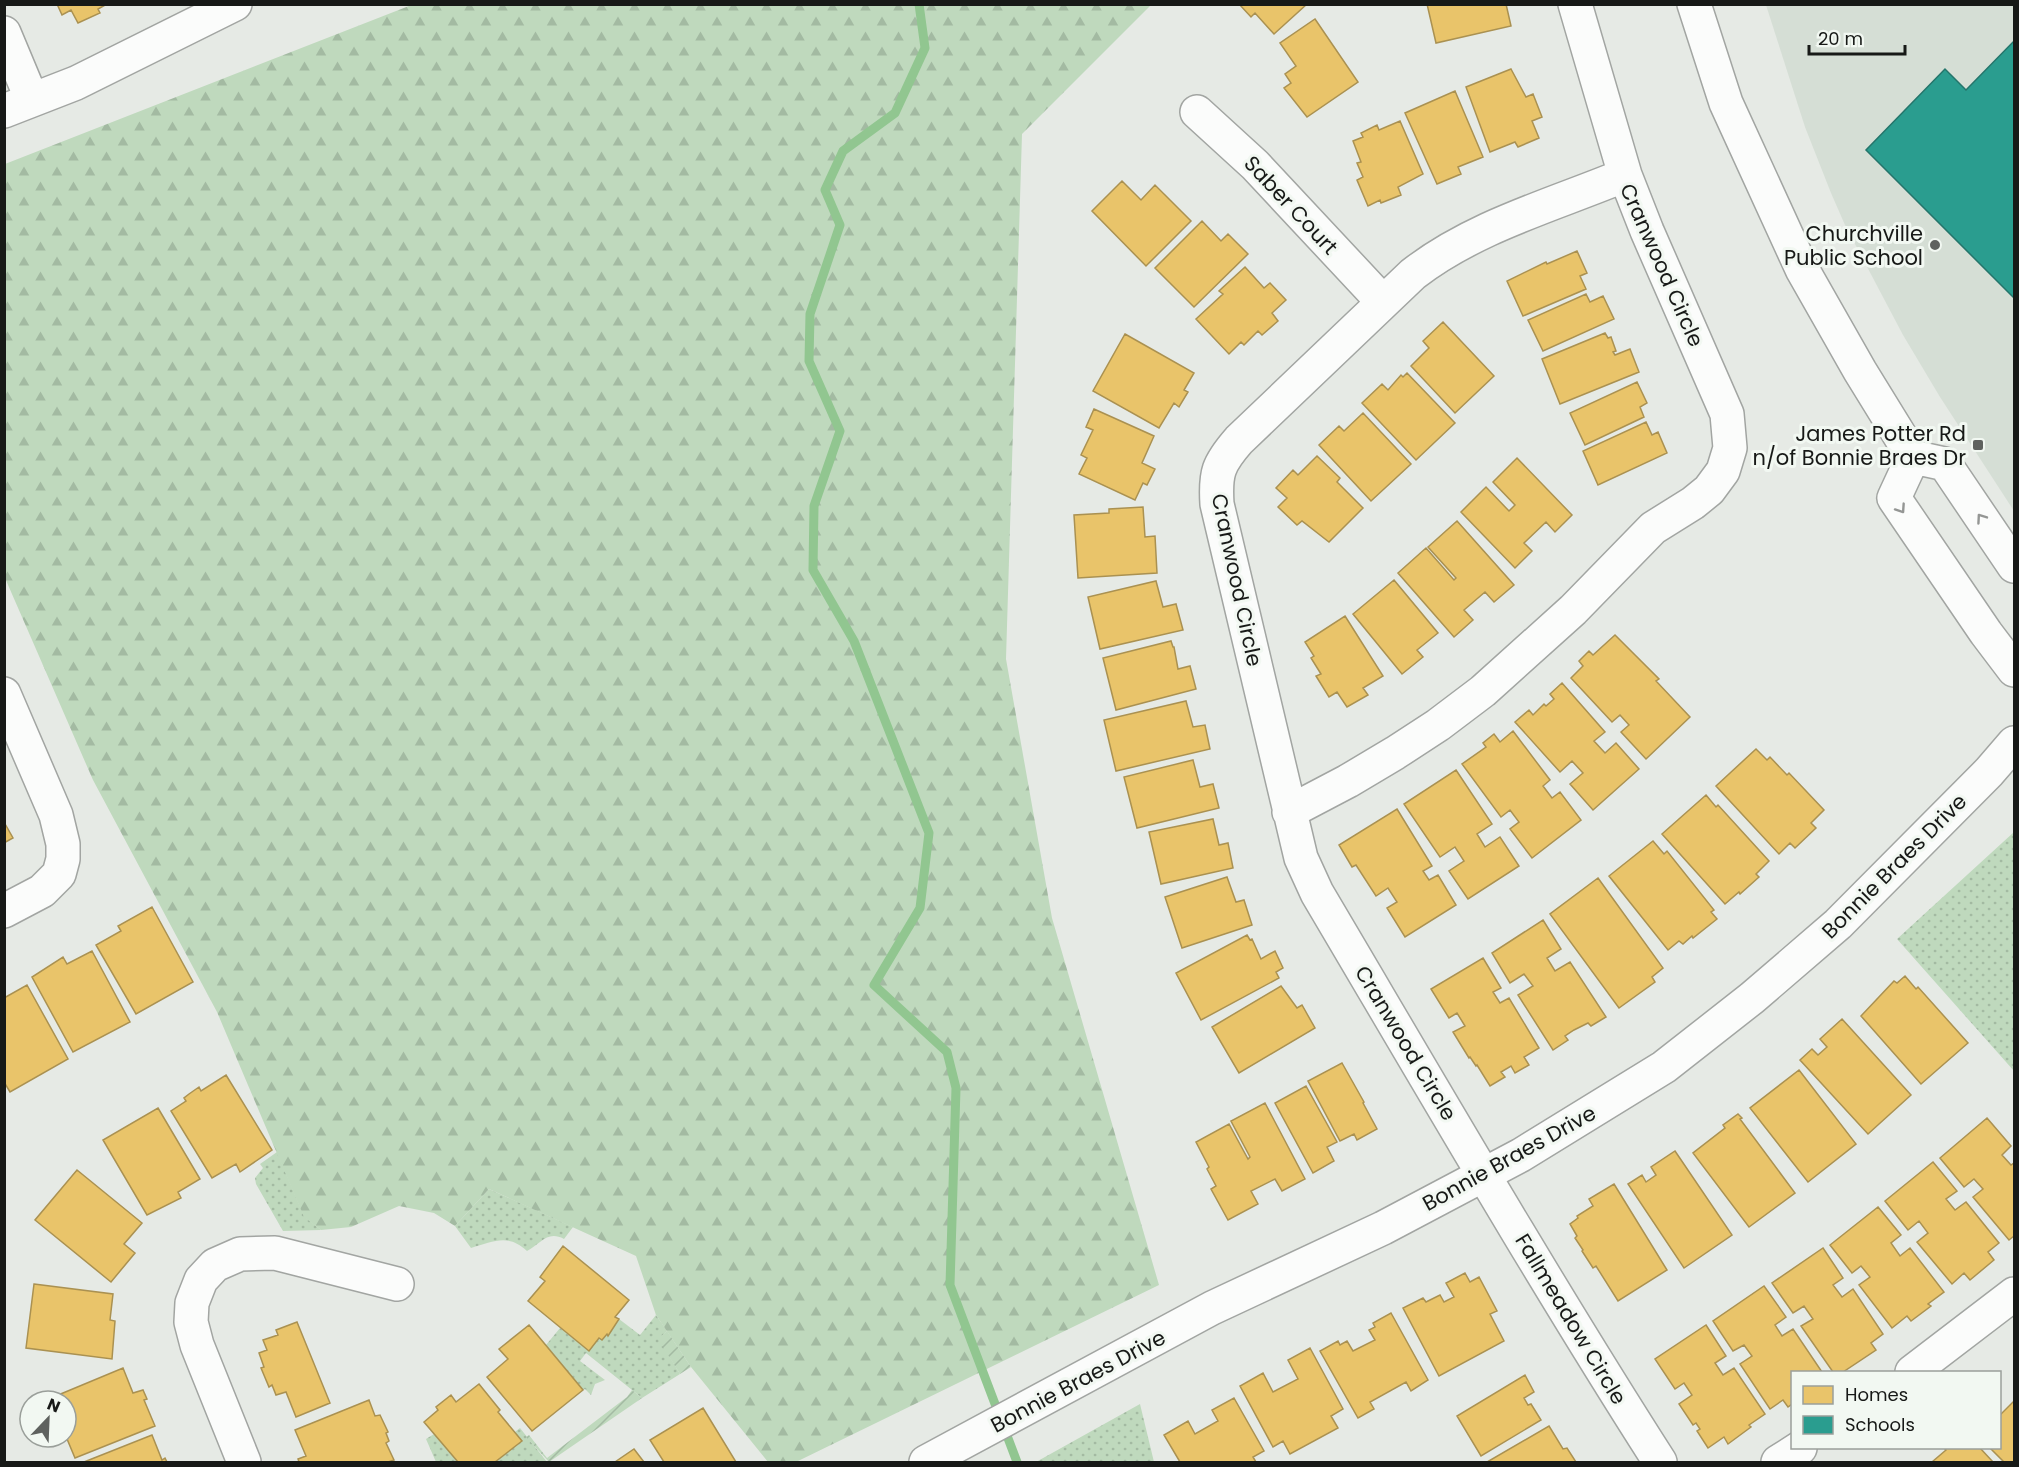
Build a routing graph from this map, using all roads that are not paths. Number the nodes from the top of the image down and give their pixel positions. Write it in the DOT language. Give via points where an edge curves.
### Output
graph roads {
  1 [pos="235,4"];
  2 [pos="1575,4"];
  3 [pos="1694,4"];
  4 [pos="4,33"];
  5 [pos="18,106"];
  6 [pos="1197,112"];
  7 [pos="1625,175"];
  8 [pos="1383,302"];
  9 [pos="1913,457"];
  10 [pos="2014,566"];
  11 [pos="2014,670"];
  12 [pos="4,694"];
  13 [pos="2014,743"];
  14 [pos="1289,812"];
  15 [pos="4,911"];
  16 [pos="1484,1174"];
  17 [pos="397,1284"];
  18 [pos="2014,1294"];
  19 [pos="1913,1371"];
  20 [pos="1798,1449"];
  21 [pos="244,1462"];
  22 [pos="926,1462"];
  23 [pos="1660,1462"];
  24 [pos="1778,1462"];
  1 -- 5 [label="street" via="76,83"];
  2 -- 7 [label="street"];
  3 -- 9 [label="street" via="1726,103 1802,269"];
  4 -- 5 [label="street"];
  6 -- 8 [label="street, Saber Court" via="1255,165"];
  7 -- 8 [label="street, Cranwood Circle" via="1516,217 1450,248"];
  7 -- 14 [label="street, Cranwood Circle" via="1727,414 1730,448 1723,471 1709,490 1653,528 1573,610 1483,691 1395,753"];
  8 -- 14 [label="street, Cranwood Circle" via="1239,440 1226,455 1216,479 1217,504"];
  10 -- 9 [label="street, one-way" via="1944,464"];
  9 -- 11 [label="street, one-way" via="1894,498"];
  12 -- 15 [label="street" via="56,816 63,844 59,874 42,891"];
  13 -- 16 [label="street, Bonnie Braes Drive" via="1838,924 1752,998 1664,1067"];
  14 -- 16 [label="street, Cranwood Circle" via="1301,858 1317,893"];
  16 -- 22 [label="street, Bonnie Braes Drive" via="1383,1228 1212,1308"];
  16 -- 23 [label="street, Fallmeadow Circle" via="1591,1355"];
  17 -- 21 [label="street" via="275,1253 240,1254 215,1266 201,1280 192,1303 191,1322"];
  18 -- 19 [label="street"];
  20 -- 24 [label="street"];
}
